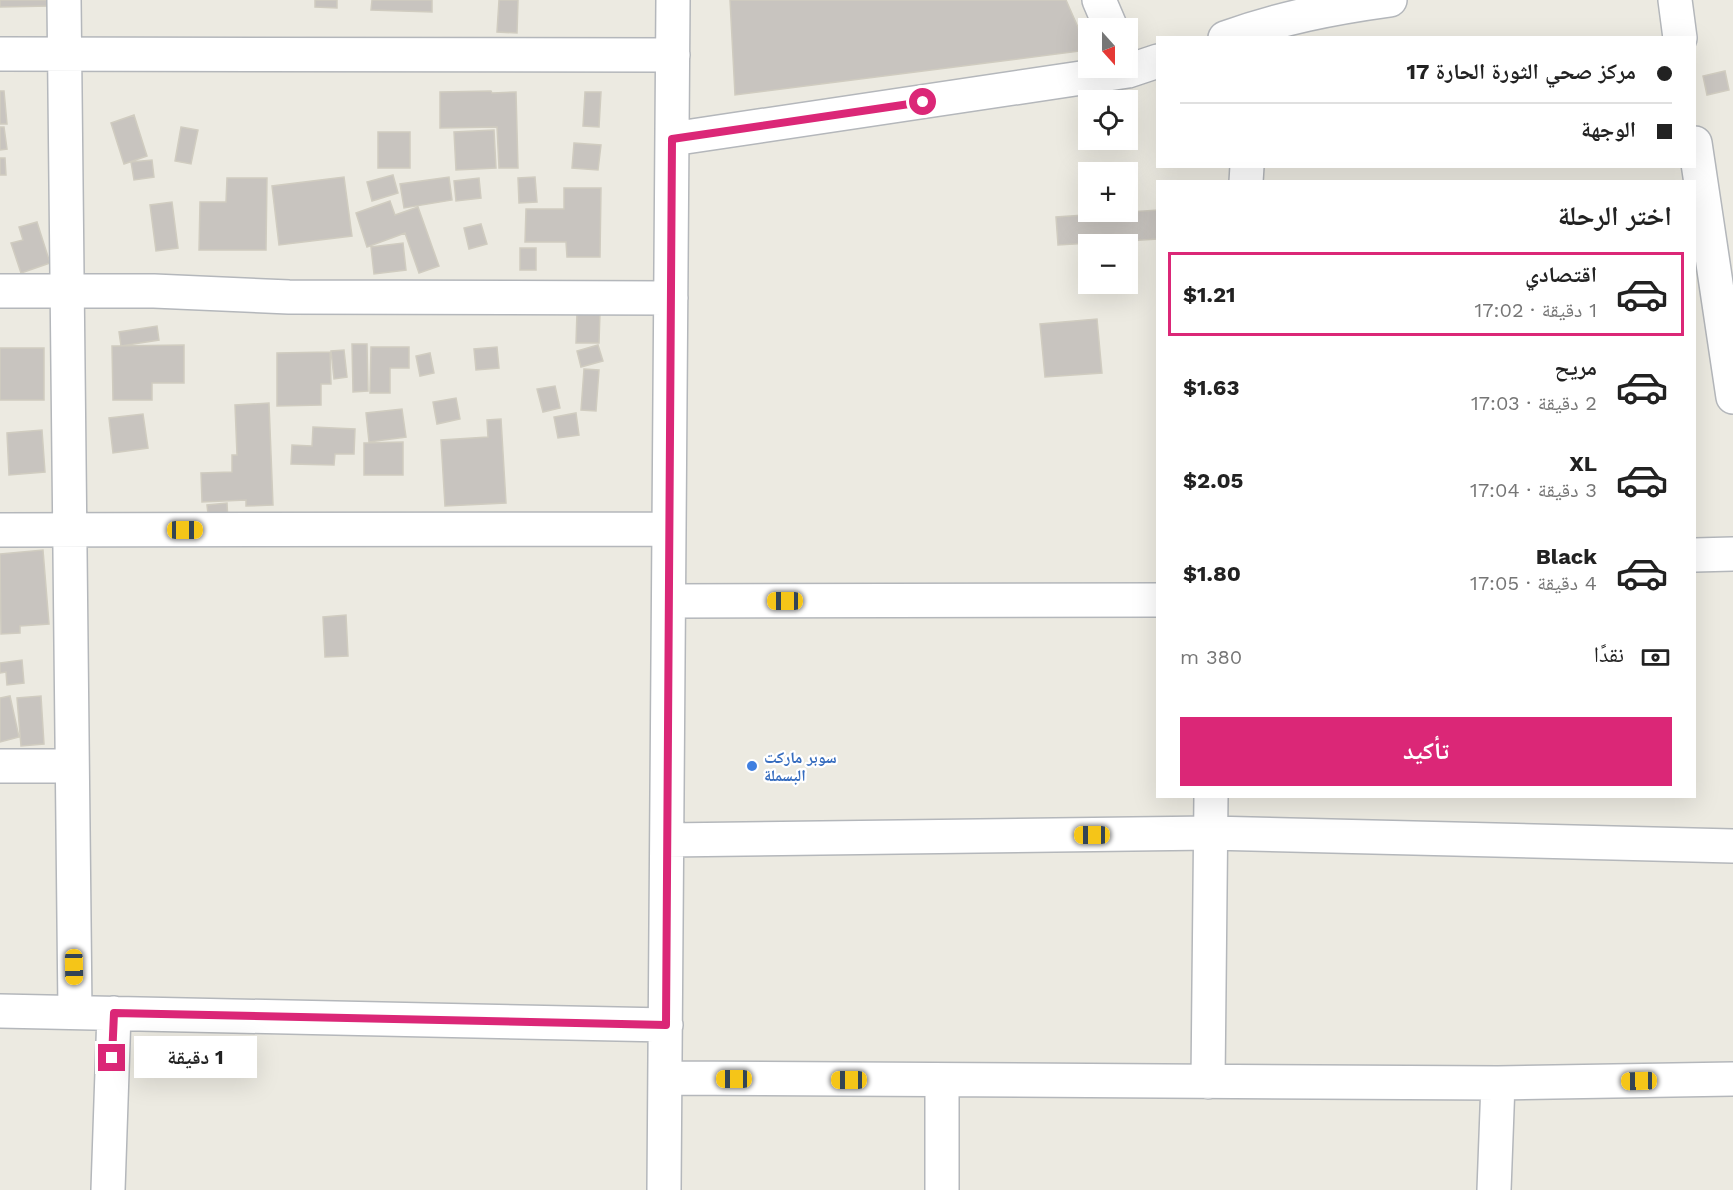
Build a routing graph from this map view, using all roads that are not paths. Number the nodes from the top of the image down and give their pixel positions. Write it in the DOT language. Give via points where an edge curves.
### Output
graph roads {
  1 [pos="64,0"];
  2 [pos="673,0"];
  3 [pos="1099,0"];
  4 [pos="1390,0"];
  5 [pos="1675,0"];
  6 [pos="1107,18"];
  7 [pos="1258,32"];
  8 [pos="1236,36"];
  9 [pos="1680,36"];
  10 [pos="0,54"];
  11 [pos="65,54"];
  12 [pos="673,55"];
  13 [pos="1078,76"];
  14 [pos="672,139"];
  15 [pos="1696,150"];
  16 [pos="0,291"];
  17 [pos="67,291"];
  18 [pos="671,298"];
  19 [pos="1733,396"];
  20 [pos="669,529"];
  21 [pos="0,530"];
  22 [pos="69,530"];
  23 [pos="1733,554"];
  24 [pos="1696,555"];
  25 [pos="1156,600"];
  26 [pos="669,601"];
  27 [pos="0,766"];
  28 [pos="72,766"];
  29 [pos="1211,798"];
  30 [pos="1210,833"];
  31 [pos="667,840"];
  32 [pos="1733,846"];
  33 [pos="0,1011"];
  34 [pos="75,1012"];
  35 [pos="114,1013"];
  36 [pos="666,1025"];
  37 [pos="665,1078"];
  38 [pos="1733,1079"];
  39 [pos="942,1080"];
  40 [pos="1208,1082"];
  41 [pos="1498,1083"];
  42 [pos="108,1190"];
  43 [pos="664,1190"];
  44 [pos="942,1190"];
  45 [pos="1494,1190"];
  1 -- 11 [label="street"];
  2 -- 12 [label="street"];
  3 -- 6 [label="street"];
  4 -- 7 [label="street" via="1312,12"];
  5 -- 9 [label="street"];
  7 -- 8 [label="street"];
  10 -- 11 [label="street"];
  11 -- 12 [label="street"];
  11 -- 17 [label="street"];
  12 -- 14 [label="street"];
  13 -- 14 [label="street"];
  14 -- 18 [label="street"];
  15 -- 19 [label="street"];
  16 -- 17 [label="street"];
  17 -- 18 [label="street" via="289,297"];
  17 -- 22 [label="street"];
  18 -- 20 [label="street"];
  20 -- 22 [label="street"];
  20 -- 26 [label="street"];
  21 -- 22 [label="street"];
  22 -- 28 [label="street"];
  23 -- 24 [label="street"];
  25 -- 26 [label="street"];
  26 -- 31 [label="street"];
  27 -- 28 [label="street"];
  28 -- 34 [label="street"];
  29 -- 30 [label="street"];
  30 -- 31 [label="street"];
  30 -- 32 [label="street"];
  30 -- 40 [label="street"];
  31 -- 36 [label="street"];
  33 -- 34 [label="street"];
  34 -- 35 [label="street"];
  35 -- 36 [label="street"];
  35 -- 42 [label="street"];
  36 -- 37 [label="street"];
  37 -- 39 [label="street"];
  37 -- 43 [label="street"];
  38 -- 41 [label="street"];
  39 -- 40 [label="street"];
  39 -- 44 [label="street"];
  40 -- 41 [label="street"];
  41 -- 45 [label="street"];
}
